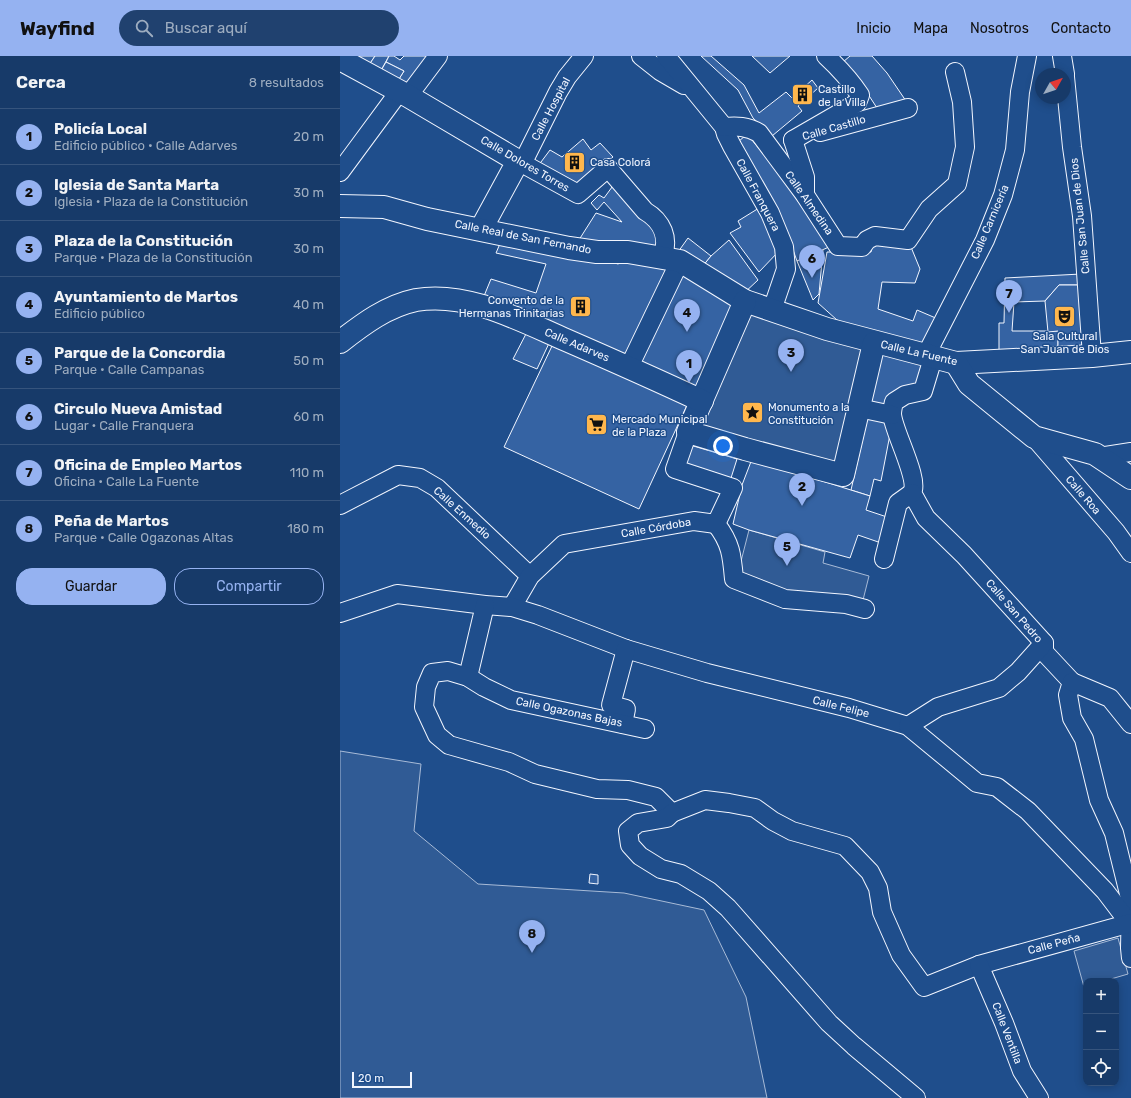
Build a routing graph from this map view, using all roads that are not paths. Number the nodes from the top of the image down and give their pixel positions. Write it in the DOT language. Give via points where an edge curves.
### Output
graph roads {
  1 [pos="438,56"];
  2 [pos="584,56"];
  3 [pos="640,56"];
  4 [pos="666,56"];
  5 [pos="826,56"];
  6 [pos="1027,56"];
  7 [pos="1062,56"];
  8 [pos="340,59"];
  9 [pos="1064,68"];
  10 [pos="955,72"];
  11 [pos="695,92"];
  12 [pos="403,94"];
  13 [pos="1068,104"];
  14 [pos="908,108"];
  15 [pos="724,127"];
  16 [pos="793,140"];
  17 [pos="520,163"];
  18 [pos="340,172"];
  19 [pos="805,195"];
  20 [pos="340,206"];
  21 [pos="482,229"];
  22 [pos="671,259"];
  23 [pos="745,301"];
  24 [pos="772,310"];
  25 [pos="340,342"];
  26 [pos="874,343"];
  27 [pos="1131,352"];
  28 [pos="1092,356"];
  29 [pos="929,357"];
  30 [pos="956,364"];
  31 [pos="629,367"];
  32 [pos="702,401"];
  33 [pos="859,408"];
  34 [pos="892,415"];
  35 [pos="688,432"];
  36 [pos="1034,437"];
  37 [pos="1131,452"];
  38 [pos="1099,457"];
  39 [pos="1131,478"];
  40 [pos="912,494"];
  41 [pos="340,505"];
  42 [pos="716,524"];
  43 [pos="1131,553"];
  44 [pos="884,559"];
  45 [pos="530,576"];
  46 [pos="485,605"];
  47 [pos="512,607"];
  48 [pos="865,609"];
  49 [pos="340,613"];
  50 [pos="1044,643"];
  51 [pos="626,649"];
  52 [pos="468,677"];
  53 [pos="1072,682"];
  54 [pos="623,724"];
  55 [pos="1131,724"];
  56 [pos="908,726"];
  57 [pos="645,729"];
  58 [pos="672,813"];
  59 [pos="1130,923"];
  60 [pos="1131,952"];
  61 [pos="979,965"];
  62 [pos="916,1098"];
  63 [pos="1039,1098"];
  1 -- 12 [label="street"];
  2 -- 17 [label="street, Calle Hospital" via="558,92"];
  3 -- 11 [label="street"];
  4 -- 11 [label="street, Calle Franquera"];
  5 -- 16 [label="street" via="852,82 860,95 857,103"];
  6 -- 29 [label="street, Calle Carnicería" via="1020,92 1016,150 1003,195 985,240"];
  7 -- 9 [label="street, Calle San Juan de Dios"];
  8 -- 12 [label="street, Calle Dolores Torres"];
  10 -- 19 [label="street, Calle Almedina" via="962,102 965,147 956,184 929,209 908,240 875,236 867,240 862,247 838,246"];
  11 -- 15 [label="street, Calle Franquera"];
  12 -- 17 [label="street, Calle Dolores Torres"];
  12 -- 18 [label="street"];
  13 -- 28 [label="street, Calle San Juan de Dios" via="1082,216"];
  14 -- 16 [label="street, Calle Castillo"];
  15 -- 19 [label="street, Calle Almedina" via="741,126 759,133"];
  15 -- 24 [label="street, Calle Franquera" via="770,213 784,247 786,269"];
  16 -- 19 [label="street, Calle Castillo" via="805,177"];
  17 -- 21 [label="street"];
  17 -- 22 [label="street, Calle Dolores Torres" via="578,194 608,168 645,211 660,224 665,240 665,251"];
  20 -- 21 [label="street, Calle Real de San Fernando" via="384,206 427,219"];
  21 -- 22 [label="street, Calle Real de San Fernando" via="570,248 597,252 628,252"];
  22 -- 23 [label="street, Calle Real de San Fernando"];
  22 -- 31 [label="street"];
  23 -- 24 [label="street, Calle Real de San Fernando"];
  23 -- 32 [label="street"];
  24 -- 26 [label="street, Calle La Fuente"];
  25 -- 31 [label="street, Calle Adarves" via="371,318 403,304 418,300 449,300 495,310"];
  26 -- 29 [label="street, Calle La Fuente"];
  26 -- 33 [label="street"];
  27 -- 28 [label="street, Calle La Fuente"];
  28 -- 30 [label="street, Calle La Fuente"];
  29 -- 30 [label="street, Calle La Fuente"];
  29 -- 34 [label="street" via="923,391 905,395 894,402"];
  30 -- 36 [label="street" via="968,384"];
  31 -- 32 [label="street, Calle Adarves"];
  32 -- 35 [label="street"];
  33 -- 34 [label="street"];
  33 -- 35 [label="street" via="843,475"];
  34 -- 40 [label="street, Calle San Pedro" via="911,471 914,490"];
  35 -- 42 [label="street" via="675,470 733,488"];
  36 -- 38 [label="street"];
  36 -- 43 [label="street, Calle Roa"];
  37 -- 38 [label="street"];
  38 -- 39 [label="street"];
  40 -- 44 [label="street" via="898,503"];
  40 -- 50 [label="street, Calle San Pedro" via="926,518 964,555"];
  41 -- 45 [label="street, Calle Enmedio" via="398,475 420,478 437,488"];
  42 -- 45 [label="street, Calle Córdoba" via="694,521 564,544"];
  42 -- 48 [label="street" via="729,543 734,579 785,600 846,604"];
  45 -- 47 [label="street, Calle Córdoba"];
  46 -- 47 [label="street, Calle Felipe"];
  46 -- 49 [label="street, Calle Felipe" via="397,594"];
  46 -- 52 [label="street"];
  47 -- 51 [label="street, Calle Felipe"];
  50 -- 53 [label="street, Calle San Pedro" via="1044,652"];
  50 -- 56 [label="street" via="1018,672 999,688 938,707"];
  51 -- 54 [label="street" via="611,705 626,709"];
  51 -- 56 [label="street, Calle Felipe" via="706,673 849,708"];
  52 -- 54 [label="street, Calle Ogazonas Bajas" via="511,700"];
  52 -- 58 [label="street, Calle Ogazonas Bajas" via="448,671 432,672 426,687 424,707 437,734 449,745 509,762 535,774 597,789 628,790 656,797"];
  53 -- 55 [label="street" via="1110,698"];
  53 -- 59 [label="street" via="1068,695 1072,718 1084,739 1099,800 1114,833 1131,902"];
  54 -- 57 [label="street, Calle Ogazonas Bajas"];
  56 -- 59 [label="street, Calle Felipe" via="977,782 996,787 1028,811 1105,891"];
  58 -- 61 [label="street, Calle Peña" via="705,800 729,803 755,808 792,832 845,846 870,872 878,888 882,912 901,955 924,987"];
  58 -- 62 [label="street" via="667,818 638,823 628,831 630,845 640,856 661,869 681,874 710,892 728,908 829,1023"];
  59 -- 60 [label="street"];
  59 -- 61 [label="street, Calle Peña"];
  61 -- 63 [label="street, Calle Ventilla" via="1022,1071"];
}
